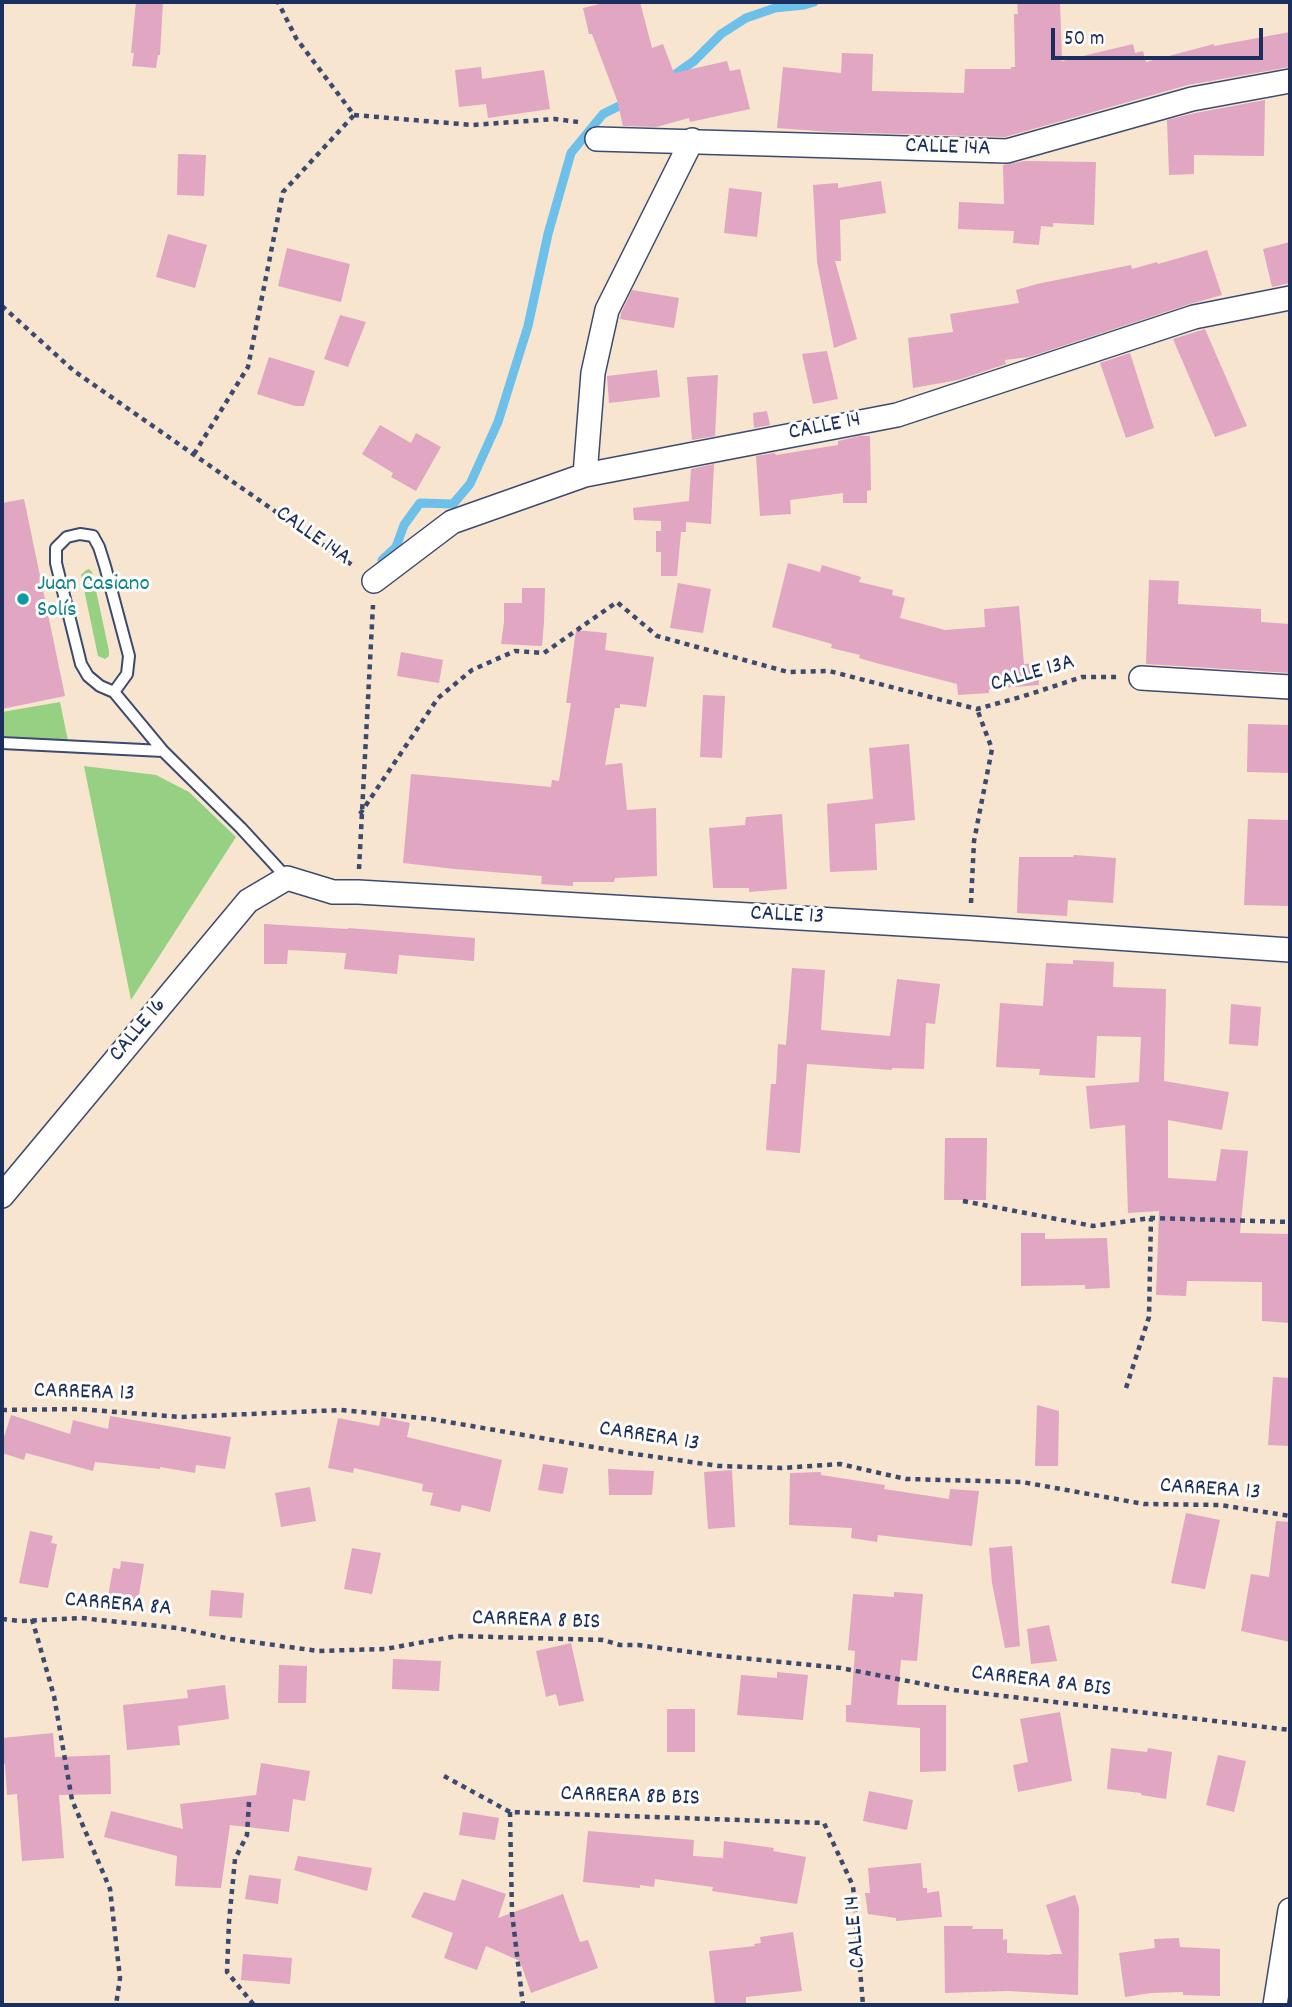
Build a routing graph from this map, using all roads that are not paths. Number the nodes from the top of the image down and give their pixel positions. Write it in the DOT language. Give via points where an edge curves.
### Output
graph roads {
  1 [pos="1290,81"];
  2 [pos="597,139"];
  3 [pos="692,140"];
  4 [pos="1290,298"];
  5 [pos="585,475"];
  6 [pos="374,581"];
  7 [pos="1141,678"];
  8 [pos="1290,687"];
  9 [pos="114,692"];
  10 [pos="2,743"];
  11 [pos="163,751"];
  12 [pos="287,878"];
  13 [pos="1290,950"];
  14 [pos="2,1196"];
  15 [pos="1290,1910"];
  16 [pos="1275,2005"];
  1 -- 3 [label="street, CALLE 14A" via="1192,99 1007,150"];
  2 -- 3 [label="street, CALLE 14A"];
  3 -- 5 [label="street" via="607,310 593,373"];
  4 -- 5 [label="street, CALLE 14" via="1194,317 897,415"];
  5 -- 6 [label="street, CALLE 14" via="452,522"];
  7 -- 8 [label="street"];
  9 -- 9 [label="lane" via="88,676 81,664 56,563 56,548 67,537 93,536 102,556 129,656 127,674"];
  9 -- 11 [label="lane"];
  10 -- 11 [label="lane"];
  11 -- 12 [label="lane"];
  12 -- 13 [label="street, CALLE 13" via="333,892"];
  12 -- 14 [label="street, CALLE 16" via="248,901"];
  15 -- 16 [label="street"];
}
